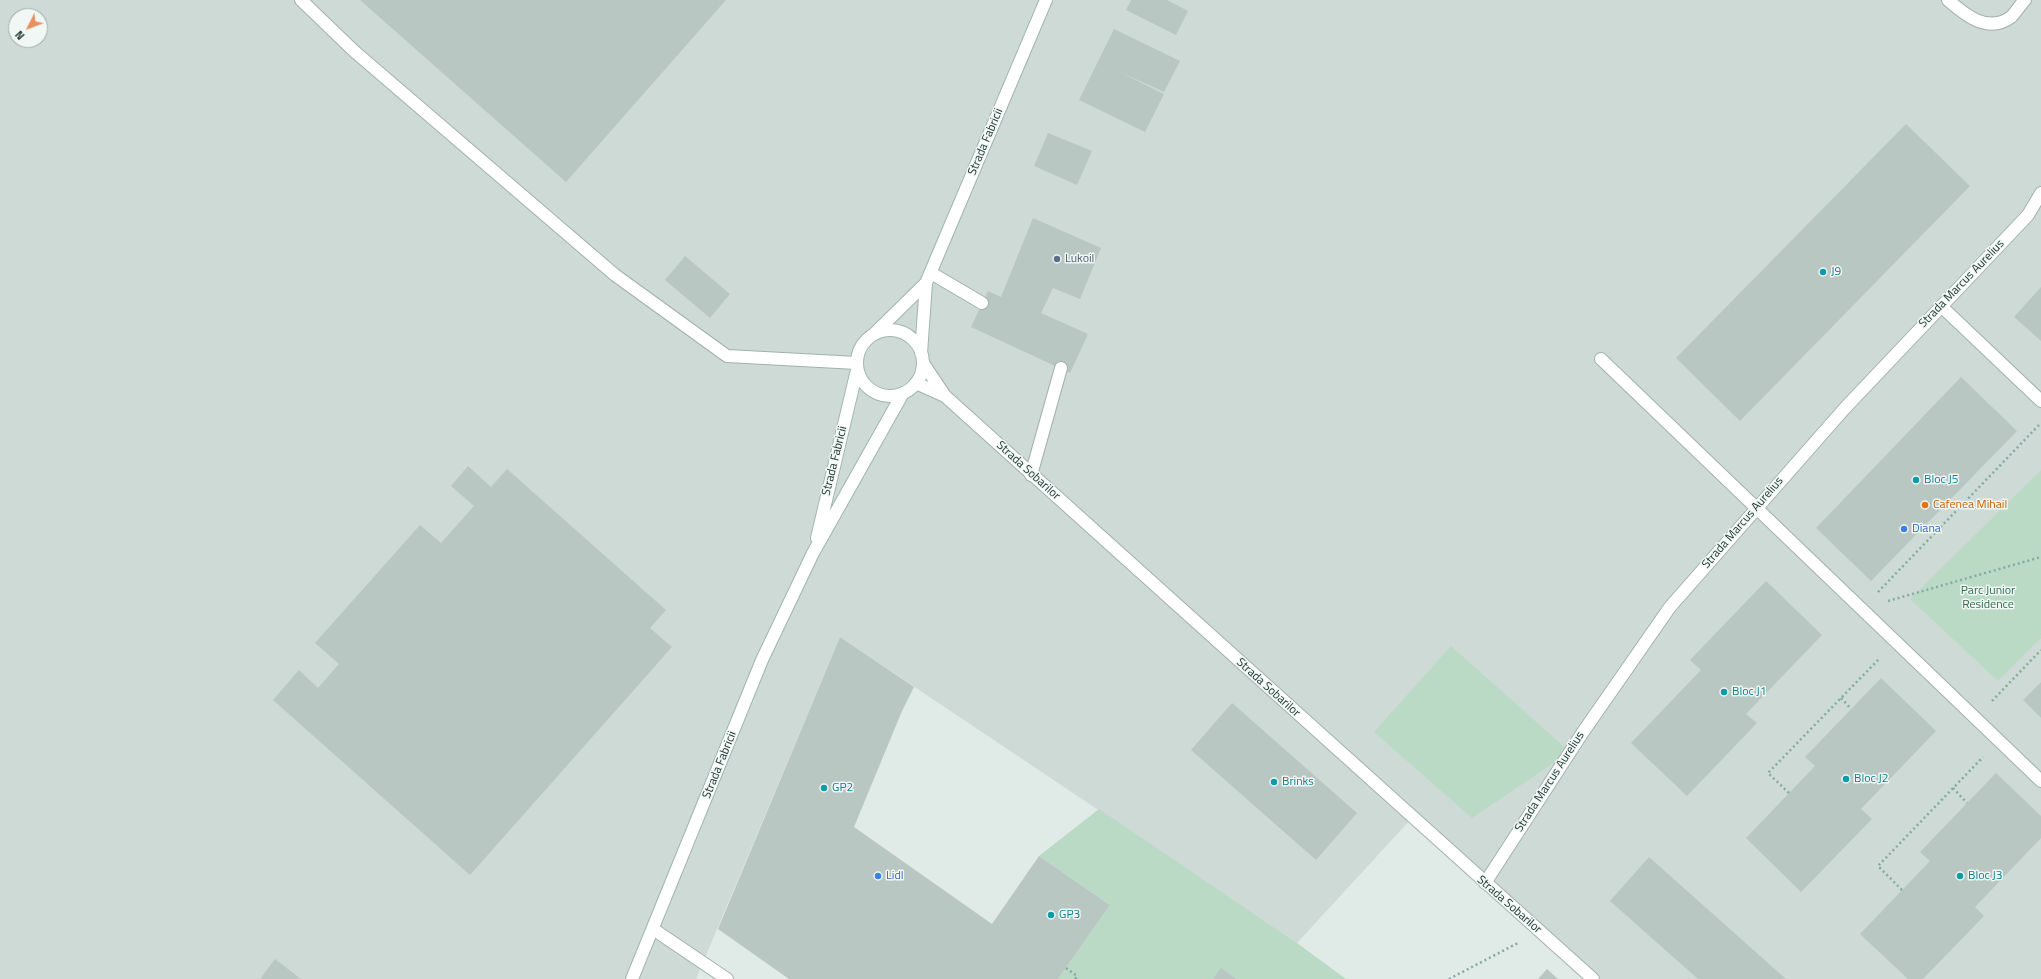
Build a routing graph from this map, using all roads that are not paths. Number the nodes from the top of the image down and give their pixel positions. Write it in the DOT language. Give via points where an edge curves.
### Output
graph roads {
  1 [pos="301,0"];
  2 [pos="1046,0"];
  3 [pos="1948,0"];
  4 [pos="2025,0"];
  5 [pos="2041,193"];
  6 [pos="928,278"];
  7 [pos="982,303"];
  8 [pos="1941,306"];
  9 [pos="875,333"];
  10 [pos="922,358"];
  11 [pos="1601,359"];
  12 [pos="857,366"];
  13 [pos="1061,368"];
  14 [pos="916,383"];
  15 [pos="903,393"];
  16 [pos="945,396"];
  17 [pos="2041,401"];
  18 [pos="1031,475"];
  19 [pos="1755,508"];
  20 [pos="813,553"];
  21 [pos="2041,781"];
  22 [pos="1485,884"];
  23 [pos="653,928"];
  24 [pos="632,979"];
  25 [pos="727,979"];
  26 [pos="1593,979"];
  1 -- 12 [label="street" via="354,50 615,275 728,356"];
  2 -- 6 [label="street, Strada Fabricii"];
  3 -- 4 [label="street" via="1968,17 1991,25 2010,17"];
  5 -- 8 [label="street, Strada Marcus Aurelius" via="2028,215"];
  6 -- 7 [label="street"];
  6 -- 9 [label="street, Strada Fabricii"];
  6 -- 10 [label="street, Strada Fabricii"];
  8 -- 17 [label="street"];
  8 -- 19 [label="street, Strada Marcus Aurelius"];
  9 -- 10 [label="street" via="886,330 908,335 916,343"];
  9 -- 12 [label="street" via="862,346"];
  10 -- 14 [label="street" via="921,374"];
  10 -- 16 [label="street, Strada Sobarilor"];
  11 -- 19 [label="street"];
  12 -- 15 [label="street" via="862,380 870,389 881,395"];
  12 -- 20 [label="street, Strada Fabricii"];
  13 -- 18 [label="street"];
  14 -- 15 [label="street"];
  14 -- 16 [label="street, Strada Sobarilor"];
  15 -- 20 [label="street, Strada Fabricii"];
  16 -- 18 [label="street, Strada Sobarilor"];
  18 -- 22 [label="street, Strada Sobarilor"];
  19 -- 21 [label="street"];
  19 -- 22 [label="street, Strada Marcus Aurelius" via="1670,607 1583,732"];
  20 -- 23 [label="street, Strada Fabricii" via="762,660"];
  22 -- 26 [label="street, Strada Sobarilor"];
  23 -- 24 [label="street, Strada Fabricii"];
  23 -- 25 [label="street"];
}
